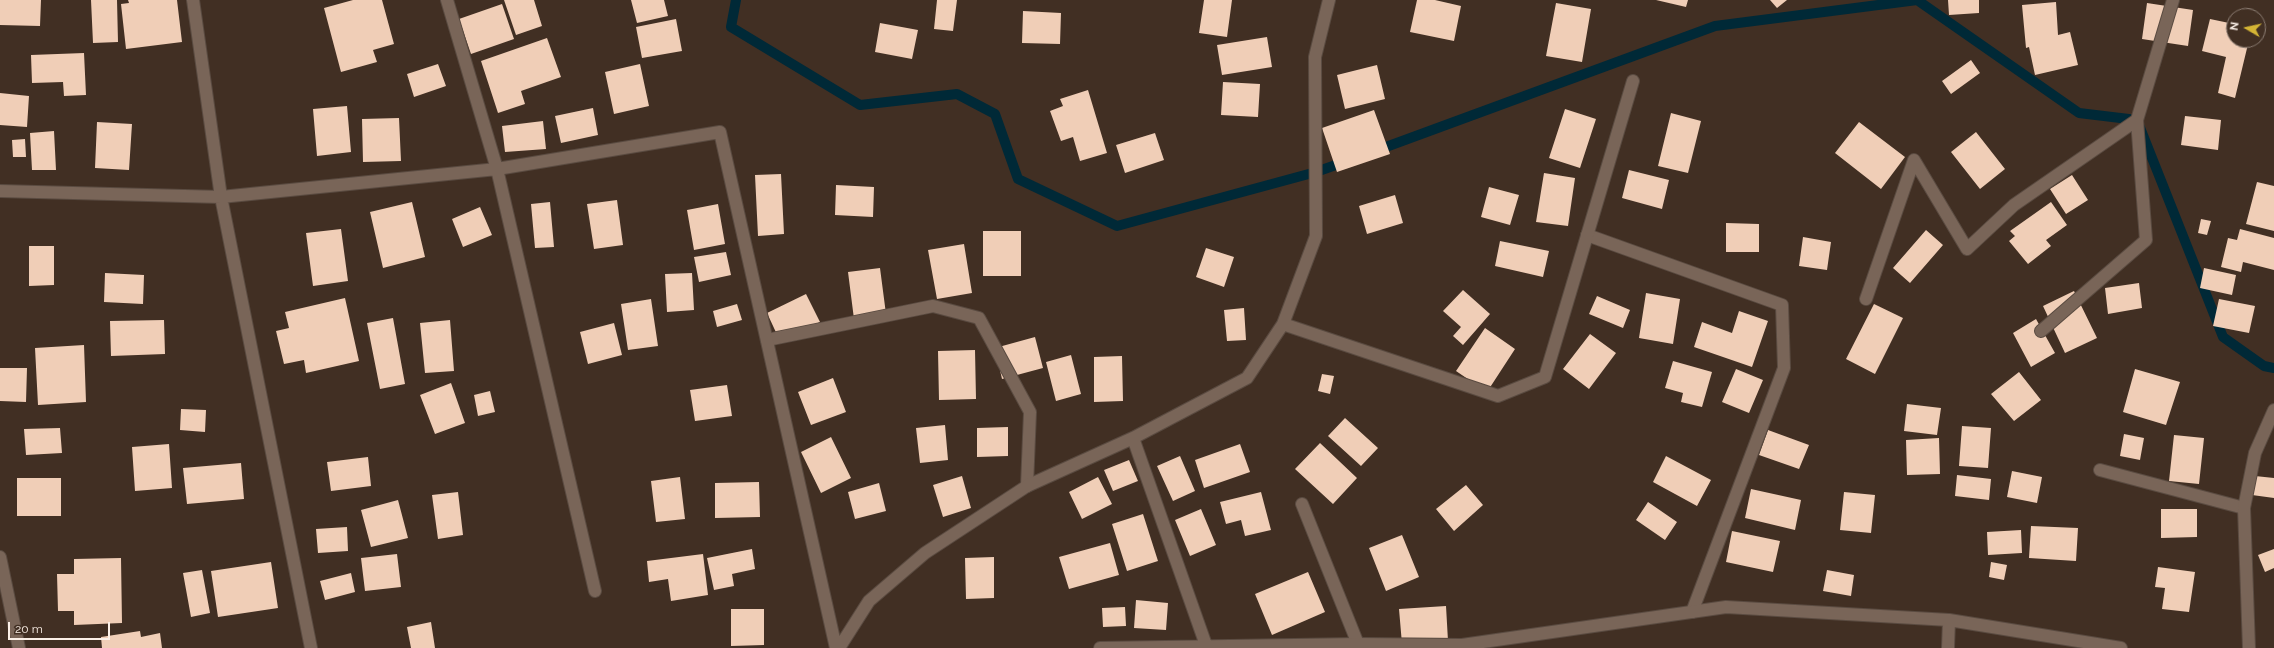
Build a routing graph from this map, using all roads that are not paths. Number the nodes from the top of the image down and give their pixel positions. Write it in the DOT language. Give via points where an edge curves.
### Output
graph roads {
  1 [pos="193,0"];
  2 [pos="447,0"];
  3 [pos="1330,0"];
  4 [pos="2173,0"];
  5 [pos="1634,81"];
  6 [pos="2137,120"];
  7 [pos="497,169"];
  8 [pos="0,191"];
  9 [pos="220,197"];
  10 [pos="1587,235"];
  11 [pos="1866,299"];
  12 [pos="1283,324"];
  13 [pos="2042,331"];
  14 [pos="767,340"];
  15 [pos="2274,410"];
  16 [pos="1133,438"];
  17 [pos="2100,470"];
  18 [pos="1027,486"];
  19 [pos="1302,504"];
  20 [pos="2244,508"];
  21 [pos="0,557"];
  22 [pos="595,591"];
  23 [pos="1692,612"];
  24 [pos="1949,620"];
  25 [pos="1358,644"];
  26 [pos="1462,646"];
  27 [pos="1207,647"];
  28 [pos="19,648"];
  29 [pos="311,648"];
  30 [pos="838,648"];
  31 [pos="1100,648"];
  32 [pos="1948,648"];
  33 [pos="2121,648"];
  34 [pos="2249,648"];
  1 -- 9 [label="street"];
  2 -- 7 [label="street"];
  3 -- 12 [label="street" via="1314,57 1316,236"];
  4 -- 6 [label="street"];
  5 -- 10 [label="street"];
  6 -- 11 [label="street" via="2014,204 1967,248 1914,160"];
  6 -- 13 [label="street" via="2146,240"];
  7 -- 9 [label="street"];
  7 -- 14 [label="street" via="720,132"];
  7 -- 22 [label="street"];
  8 -- 9 [label="street"];
  9 -- 29 [label="street"];
  10 -- 12 [label="street" via="1545,377 1498,396"];
  10 -- 23 [label="street" via="1782,304 1784,368"];
  12 -- 16 [label="street" via="1247,378"];
  14 -- 18 [label="street" via="933,306 979,318 1030,412"];
  14 -- 30 [label="street"];
  15 -- 20 [label="street" via="2255,453"];
  16 -- 18 [label="street"];
  16 -- 27 [label="street"];
  17 -- 20 [label="street"];
  18 -- 30 [label="street" via="925,553 868,601"];
  19 -- 25 [label="street"];
  20 -- 34 [label="street"];
  21 -- 28 [label="street"];
  23 -- 24 [label="street" via="1726,607"];
  23 -- 26 [label="street"];
  24 -- 32 [label="street"];
  24 -- 33 [label="street"];
  25 -- 26 [label="street"];
  25 -- 27 [label="street"];
  27 -- 31 [label="street"];
}
